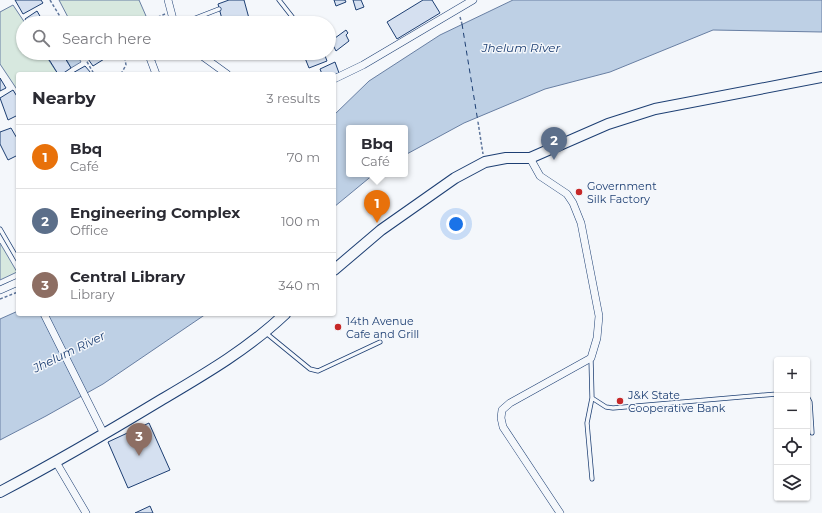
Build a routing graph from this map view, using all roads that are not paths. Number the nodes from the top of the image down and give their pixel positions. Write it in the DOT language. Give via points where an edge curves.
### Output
graph roads {
  1 [pos="168,0"];
  2 [pos="279,0"];
  3 [pos="473,0"];
  4 [pos="219,9"];
  5 [pos="172,16"];
  6 [pos="201,16"];
  7 [pos="292,16"];
  8 [pos="151,60"];
  9 [pos="208,60"];
  10 [pos="155,72"];
  11 [pos="225,72"];
  12 [pos="822,77"];
  13 [pos="336,78"];
  14 [pos="530,158"];
  15 [pos="0,229"];
  16 [pos="16,257"];
  17 [pos="336,268"];
  18 [pos="16,283"];
  19 [pos="0,290"];
  20 [pos="45,316"];
  21 [pos="283,316"];
  22 [pos="266,332"];
  23 [pos="380,342"];
  24 [pos="591,358"];
  25 [pos="774,394"];
  26 [pos="592,398"];
  27 [pos="810,404"];
  28 [pos="812,433"];
  29 [pos="104,434"];
  30 [pos="56,462"];
  31 [pos="592,479"];
  32 [pos="0,492"];
  33 [pos="86,513"];
  34 [pos="560,513"];
  1 -- 5 [label="street"];
  2 -- 7 [label="lane"];
  3 -- 13 [label="street" via="364,65"];
  4 -- 6 [label="lane"];
  8 -- 10 [label="street"];
  9 -- 11 [label="street"];
  12 -- 14 [label="main road" via="655,109 608,124"];
  14 -- 17 [label="main road" via="506,158 485,162 455,178 381,230"];
  14 -- 24 [label="street" via="540,176 567,194 574,204 582,227 599,316 598,338"];
  15 -- 16 [label="lane"];
  18 -- 19 [label="street"];
  20 -- 29 [label="street"];
  21 -- 22 [label="main road"];
  22 -- 23 [label="lane" via="310,369 318,372"];
  22 -- 29 [label="main road" via="237,354"];
  24 -- 26 [label="lane"];
  24 -- 34 [label="street" via="510,403 502,410 503,427"];
  25 -- 26 [label="lane" via="613,408 606,407"];
  26 -- 31 [label="lane" via="587,423"];
  27 -- 28 [label="lane"];
  29 -- 30 [label="main road"];
  30 -- 32 [label="main road"];
  30 -- 33 [label="street"];
}
